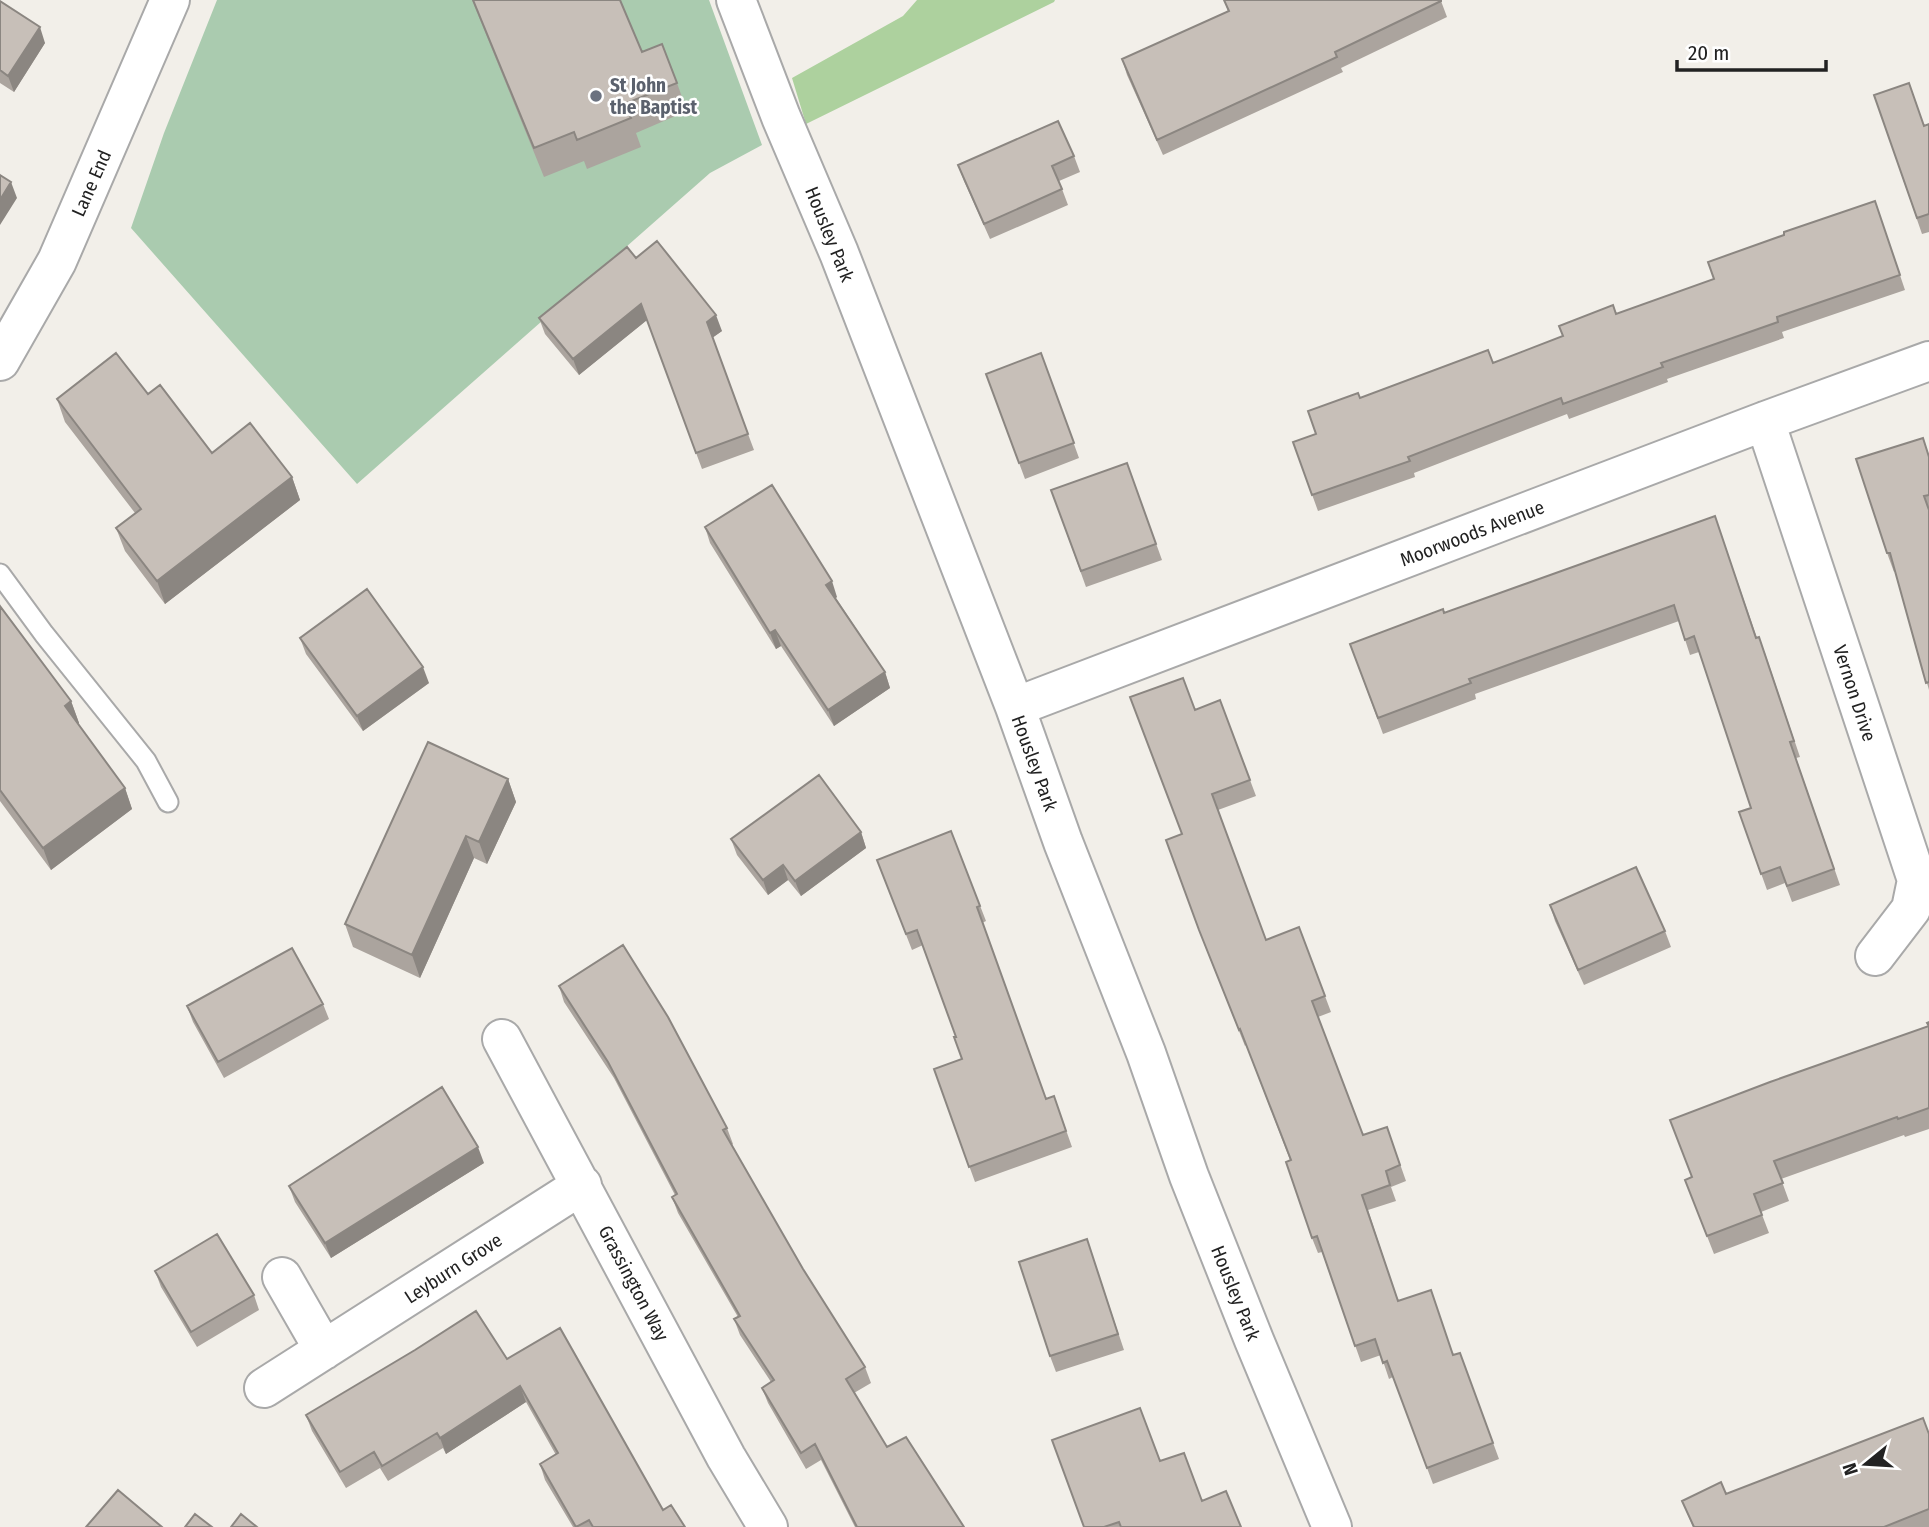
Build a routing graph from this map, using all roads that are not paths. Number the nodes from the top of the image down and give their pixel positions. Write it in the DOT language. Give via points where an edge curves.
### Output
graph roads {
  1 [pos="170,0"];
  2 [pos="736,0"];
  3 [pos="0,361"];
  4 [pos="1929,361"];
  5 [pos="1765,421"];
  6 [pos="0,574"];
  7 [pos="1015,707"];
  8 [pos="168,802"];
  9 [pos="1875,956"];
  10 [pos="502,1039"];
  11 [pos="582,1185"];
  12 [pos="282,1277"];
  13 [pos="324,1350"];
  14 [pos="264,1388"];
  15 [pos="768,1527"];
  16 [pos="1332,1527"];
  1 -- 3 [label="street, Lane End" via="57,261"];
  2 -- 7 [label="street, Housley Park"];
  4 -- 5 [label="street, Moorwoods Avenue"];
  5 -- 7 [label="street, Moorwoods Avenue"];
  5 -- 9 [label="street, Vernon Drive" via="1917,880 1911,909"];
  6 -- 8 [label="lane" via="146,761"];
  7 -- 16 [label="street, Housley Park" via="1189,1176"];
  10 -- 11 [label="street, Grassington Way"];
  11 -- 13 [label="street, Leyburn Grove"];
  11 -- 15 [label="street, Grassington Way"];
  12 -- 13 [label="street"];
  13 -- 14 [label="street, Leyburn Grove"];
}
